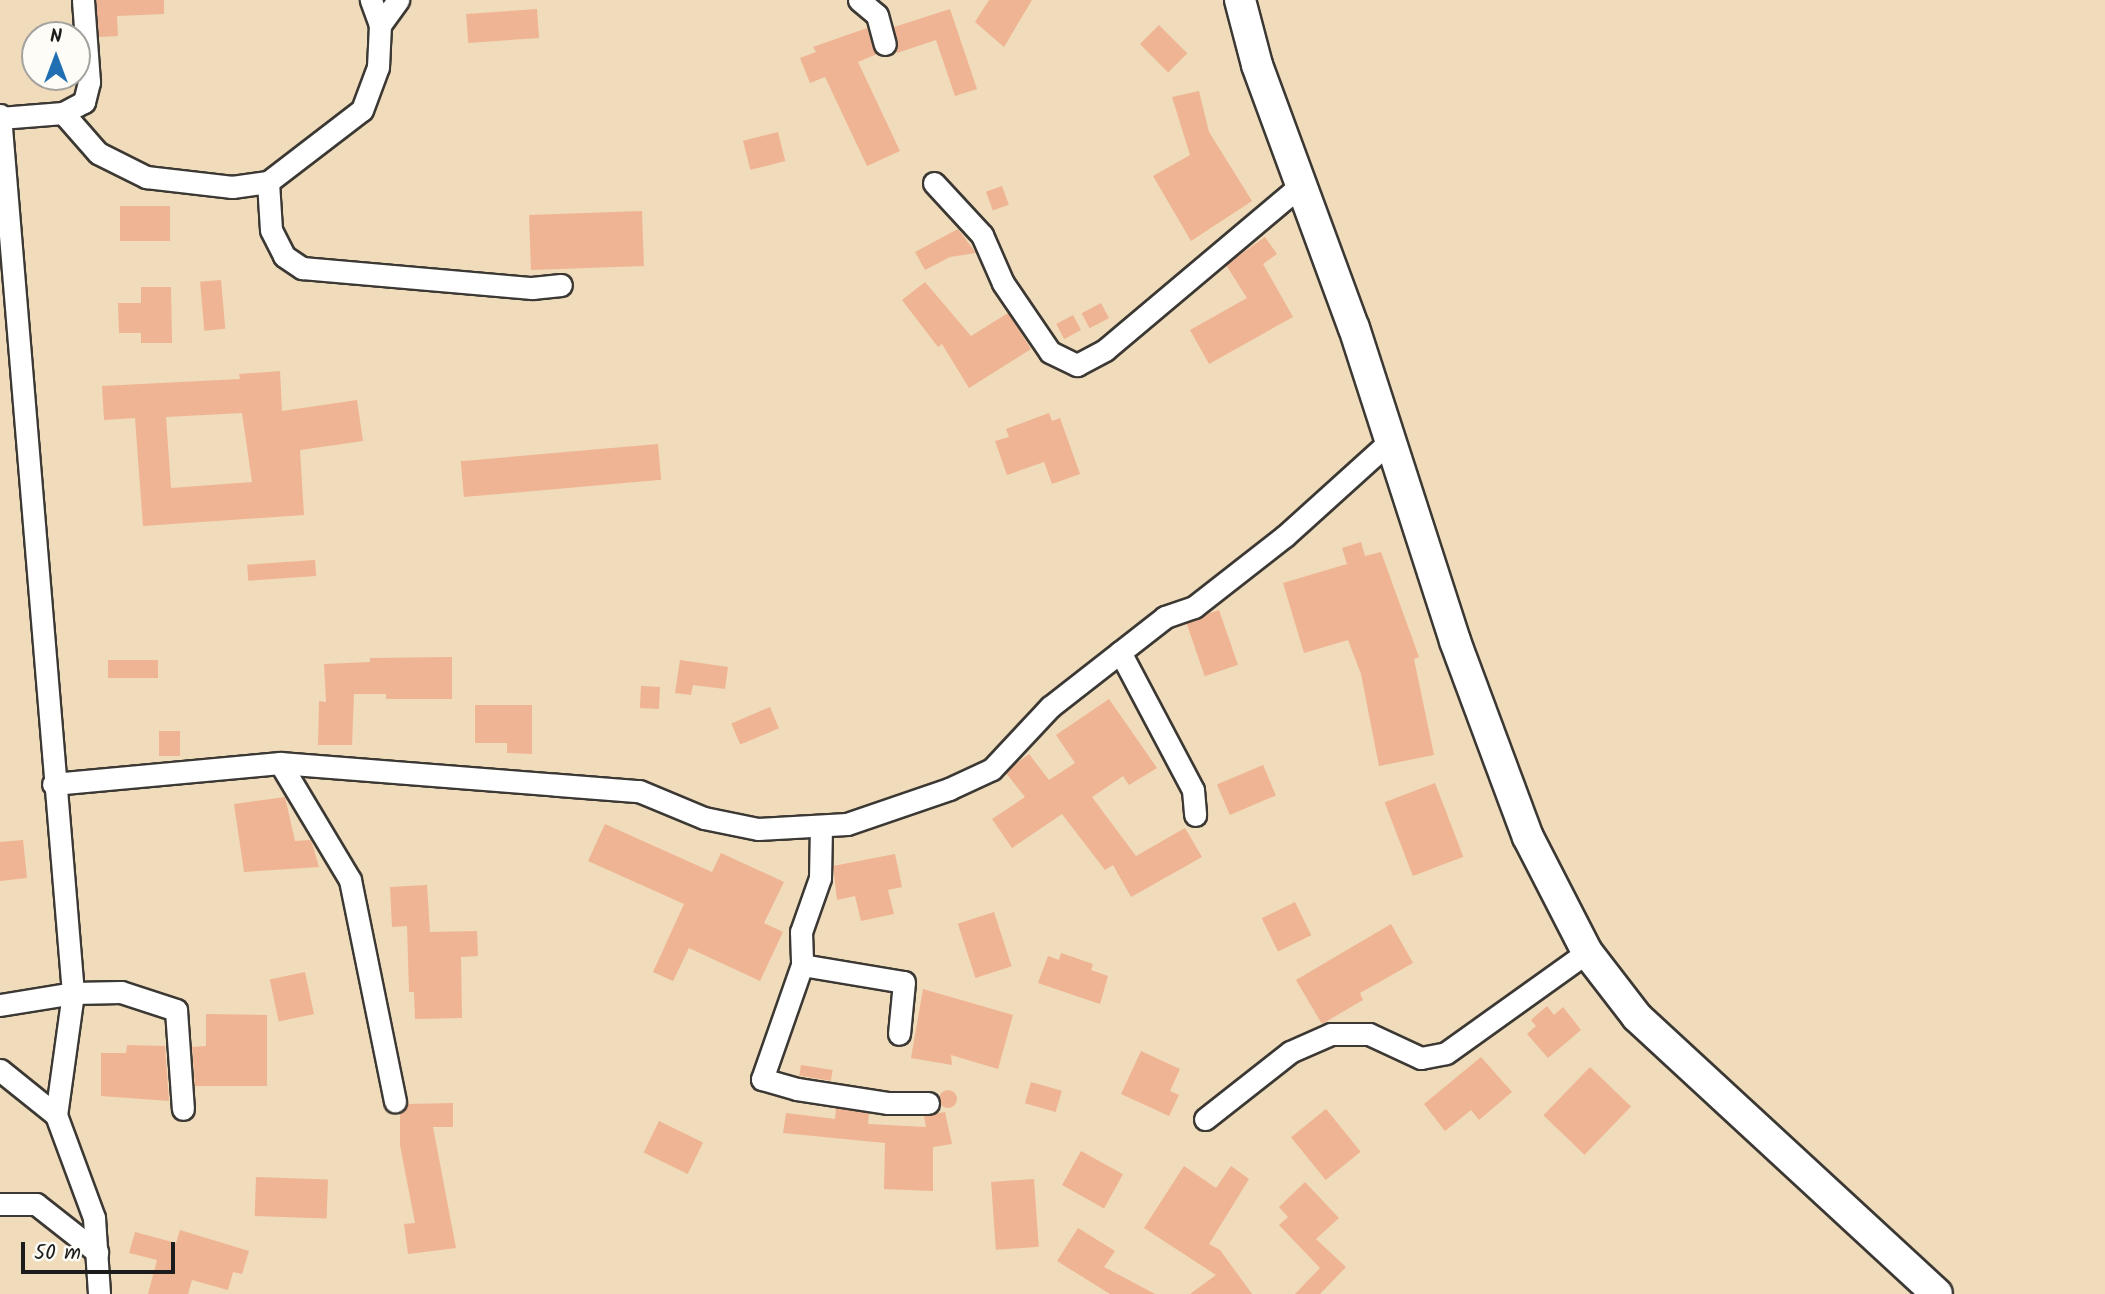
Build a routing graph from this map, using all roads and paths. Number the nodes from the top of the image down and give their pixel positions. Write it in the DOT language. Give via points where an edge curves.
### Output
graph roads {
  1 [pos="83,0"];
  2 [pos="372,0"];
  3 [pos="398,0"];
  4 [pos="859,0"];
  5 [pos="1240,0"];
  6 [pos="380,25"];
  7 [pos="885,44"];
  8 [pos="63,113"];
  9 [pos="0,117"];
  10 [pos="268,182"];
  11 [pos="934,183"];
  12 [pos="1301,185"];
  13 [pos="561,285"];
  14 [pos="1388,443"];
  15 [pos="1120,652"];
  16 [pos="280,763"];
  17 [pos="53,785"];
  18 [pos="1195,815"];
  19 [pos="821,826"];
  20 [pos="1587,952"];
  21 [pos="802,965"];
  22 [pos="73,993"];
  23 [pos="0,1005"];
  24 [pos="899,1034"];
  25 [pos="0,1070"];
  26 [pos="394,1101"];
  27 [pos="928,1103"];
  28 [pos="183,1109"];
  29 [pos="56,1115"];
  30 [pos="1205,1119"];
  31 [pos="0,1204"];
  32 [pos="97,1252"];
  33 [pos="99,1294"];
  34 [pos="1937,1294"];
  1 -- 8 [label="street" via="89,82 84,102"];
  2 -- 6 [label="street"];
  3 -- 6 [label="street"];
  4 -- 7 [label="street" via="877,15"];
  5 -- 12 [label="street" via="1257,65"];
  6 -- 10 [label="street" via="378,67 362,110"];
  8 -- 9 [label="street"];
  8 -- 10 [label="street" via="99,153 146,177 232,187"];
  9 -- 17 [label="street"];
  10 -- 13 [label="street" via="271,230 284,256 302,268 533,288"];
  11 -- 12 [label="street" via="982,235 1003,283 1050,352 1077,365 1105,350"];
  12 -- 14 [label="street" via="1354,328"];
  14 -- 15 [label="street" via="1285,536 1194,607 1165,617"];
  14 -- 20 [label="street" via="1528,837"];
  15 -- 18 [label="street" via="1193,790"];
  15 -- 19 [label="street" via="1050,707 992,769 860,820"];
  16 -- 17 [label="street"];
  16 -- 19 [label="street" via="606,786 639,791 727,823 758,829"];
  16 -- 26 [label="street" via="350,880"];
  17 -- 22 [label="street"];
  19 -- 21 [label="street" via="823,854 802,932"];
  20 -- 30 [label="street" via="1446,1053 1421,1058 1368,1034 1331,1034 1290,1052"];
  20 -- 34 [label="street" via="1646,1026"];
  21 -- 24 [label="street" via="904,982"];
  21 -- 27 [label="street" via="762,1079 887,1103"];
  22 -- 23 [label="street"];
  22 -- 28 [label="street" via="121,992 176,1010"];
  22 -- 29 [label="street"];
  25 -- 29 [label="street"];
  29 -- 32 [label="street" via="94,1218"];
  31 -- 32 [label="street" via="36,1204"];
  32 -- 33 [label="street"];
}
